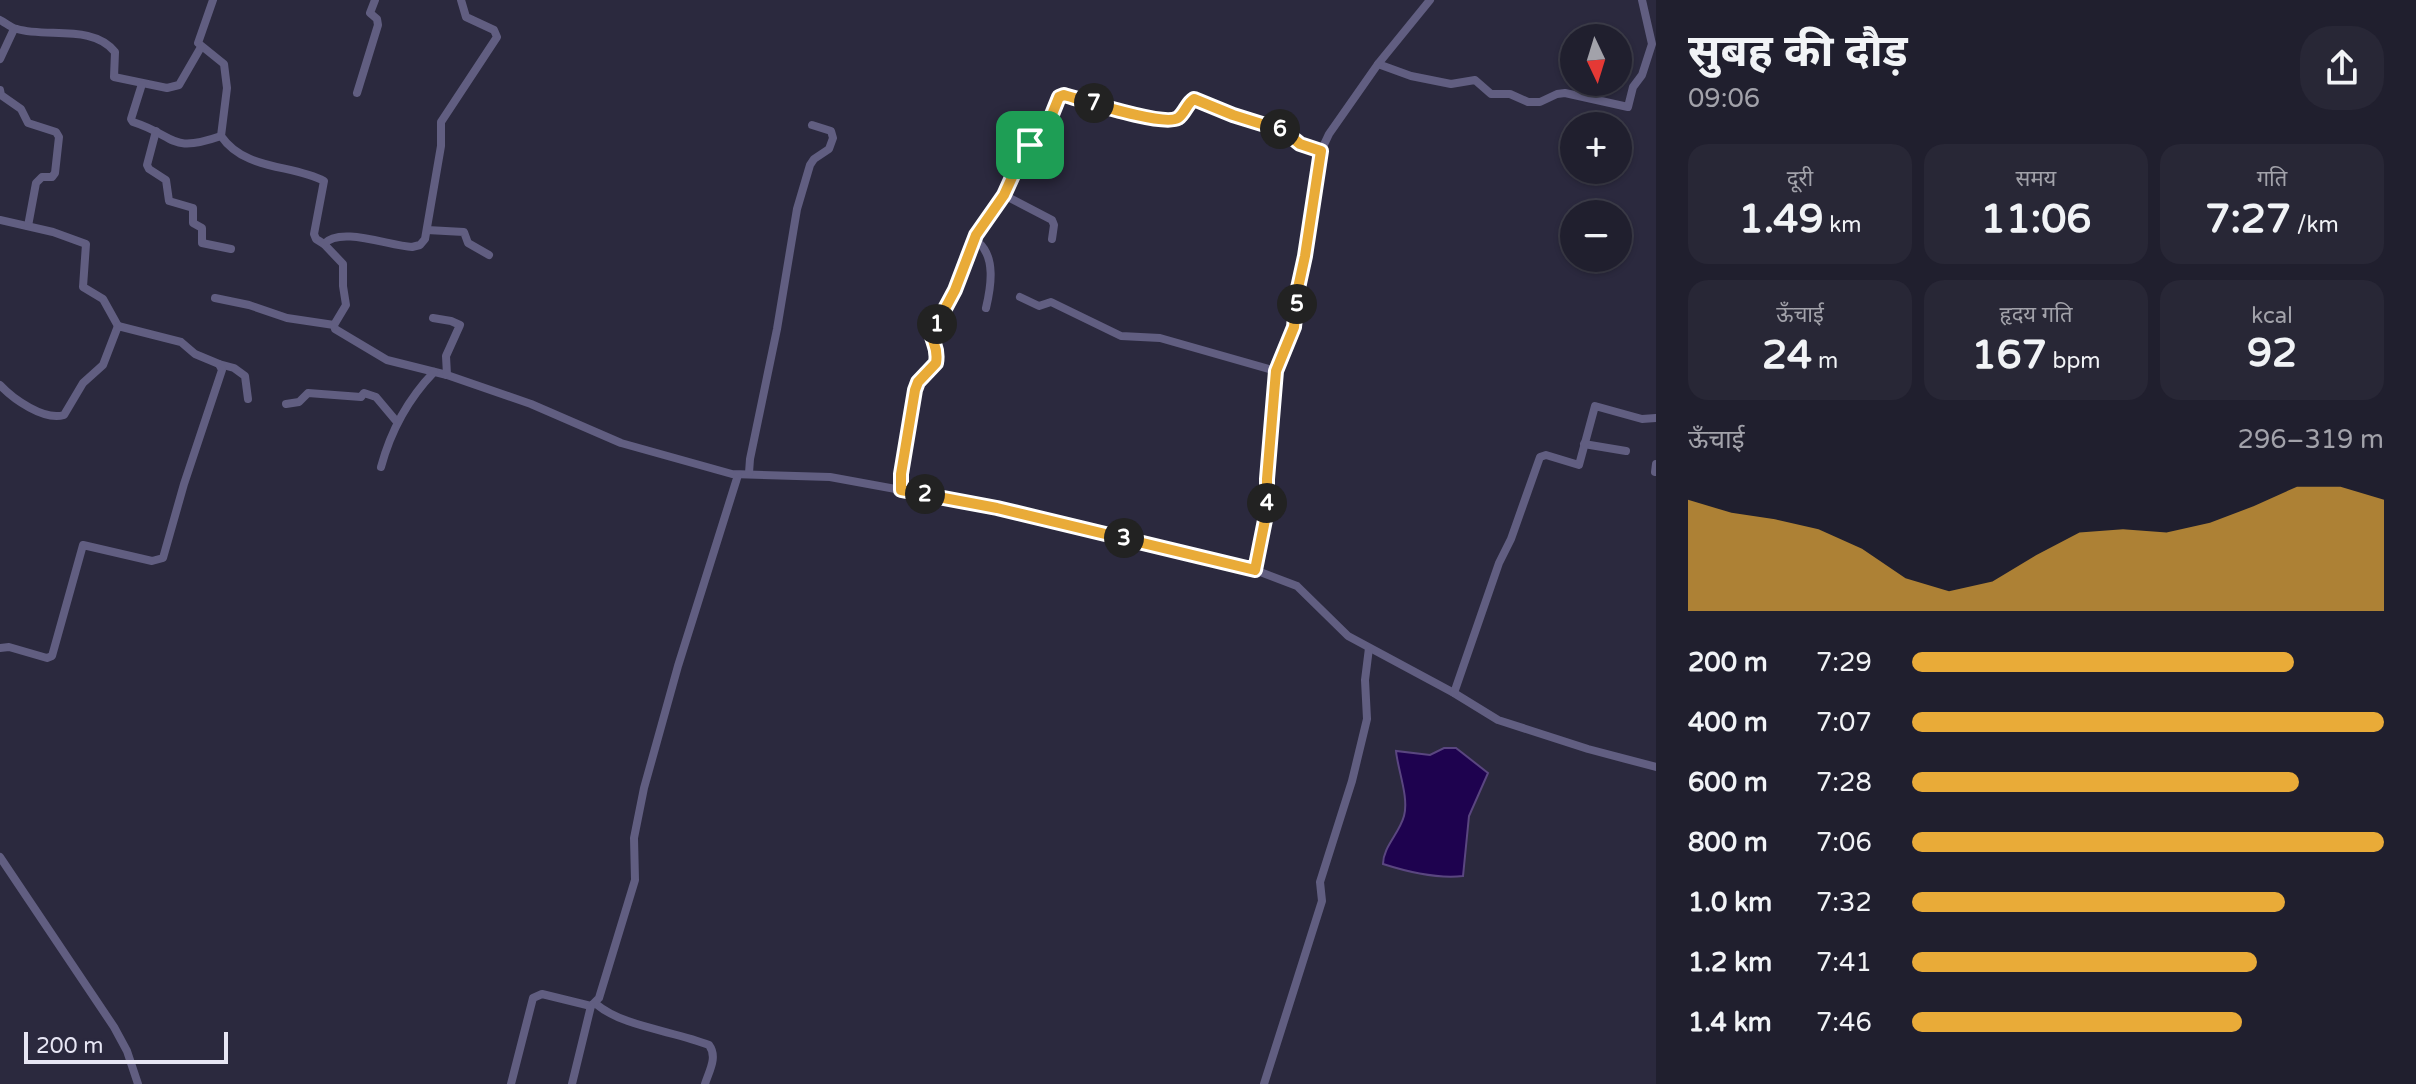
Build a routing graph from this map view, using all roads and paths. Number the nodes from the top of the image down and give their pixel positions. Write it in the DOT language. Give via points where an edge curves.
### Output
graph roads {
  1 [pos="213,0"];
  2 [pos="375,0"];
  3 [pos="461,0"];
  4 [pos="1430,0"];
  5 [pos="1642,0"];
  6 [pos="0,20"];
  7 [pos="14,29"];
  8 [pos="201,47"];
  9 [pos="0,59"];
  10 [pos="1378,64"];
  11 [pos="142,84"];
  12 [pos="0,90"];
  13 [pos="357,93"];
  14 [pos="812,125"];
  15 [pos="156,131"];
  16 [pos="221,136"];
  17 [pos="1321,151"];
  18 [pos="1004,195"];
  19 [pos="0,220"];
  20 [pos="28,226"];
  21 [pos="427,230"];
  22 [pos="1052,239"];
  23 [pos="972,243"];
  24 [pos="324,244"];
  25 [pos="231,249"];
  26 [pos="489,255"];
  27 [pos="1020,297"];
  28 [pos="215,298"];
  29 [pos="986,308"];
  30 [pos="433,318"];
  31 [pos="334,325"];
  32 [pos="118,326"];
  33 [pos="219,364"];
  34 [pos="1276,371"];
  35 [pos="434,372"];
  36 [pos="447,375"];
  37 [pos="0,385"];
  38 [pos="248,399"];
  39 [pos="286,404"];
  40 [pos="1656,418"];
  41 [pos="397,422"];
  42 [pos="1584,444"];
  43 [pos="1626,451"];
  44 [pos="381,467"];
  45 [pos="749,473"];
  46 [pos="738,475"];
  47 [pos="901,490"];
  48 [pos="1255,570"];
  49 [pos="0,648"];
  50 [pos="1369,648"];
  51 [pos="1454,693"];
  52 [pos="1656,767"];
  53 [pos="0,857"];
  54 [pos="593,1005"];
  55 [pos="138,1084"];
  56 [pos="511,1084"];
  57 [pos="572,1084"];
  58 [pos="705,1084"];
  59 [pos="1264,1084"];
  1 -- 8 [label="street"];
  2 -- 13 [label="street" via="370,13 378,25"];
  3 -- 21 [label="street" via="466,17 494,30 497,37 442,119"];
  4 -- 10 [label="street"];
  5 -- 10 [label="street" via="1652,44 1628,107 1565,93 1528,102 1510,94 1491,94 1475,80 1451,84"];
  6 -- 7 [label="street"];
  7 -- 9 [label="street"];
  7 -- 11 [label="street" via="67,33 106,44 115,52 114,77"];
  8 -- 11 [label="street" via="179,85"];
  8 -- 16 [label="street" via="224,64"];
  10 -- 17 [label="street"];
  11 -- 15 [label="street" via="131,119"];
  12 -- 20 [label="street" via="28,123 59,134 55,173 38,179"];
  14 -- 45 [label="street" via="831,131 833,138 829,149 810,165 797,209"];
  15 -- 16 [label="street" via="177,144"];
  15 -- 25 [label="street" via="147,165 166,180 169,201 193,208 202,243"];
  16 -- 24 [label="street" via="254,160 324,181 314,234"];
  17 -- 18 [label="street" via="1284,131 1194,99 1170,120 1061,95 1047,127 1021,157"];
  17 -- 34 [label="street" via="1294,327"];
  18 -- 22 [label="street" via="1052,220"];
  18 -- 23 [label="street"];
  19 -- 20 [label="street"];
  20 -- 32 [label="street" via="86,244 82,284 107,304"];
  21 -- 24 [label="street" via="416,247 342,236"];
  21 -- 26 [label="street" via="464,232 468,243"];
  23 -- 29 [label="street" via="984,247 988,257"];
  23 -- 47 [label="street" via="931,335 936,363 915,390"];
  24 -- 31 [label="street" via="343,264 346,305"];
  27 -- 34 [label="street" via="1040,306 1051,302 1121,336 1160,338"];
  28 -- 31 [label="street"];
  30 -- 36 [label="street" via="460,325 446,356"];
  31 -- 35 [label="street" via="376,355"];
  32 -- 33 [label="street" via="181,342"];
  32 -- 37 [label="street" via="103,365 83,383 64,415 55,417 22,403"];
  33 -- 38 [label="street" via="241,371"];
  33 -- 49 [label="street" via="222,370 163,558 152,561 83,545 52,656"];
  34 -- 48 [label="street" via="1267,510"];
  35 -- 36 [label="street"];
  35 -- 41 [label="street"];
  36 -- 46 [label="street" via="621,443"];
  39 -- 41 [label="street" via="299,402 308,393 364,393 377,399"];
  40 -- 42 [label="street" via="1595,406"];
  41 -- 44 [label="street"];
  42 -- 43 [label="street"];
  42 -- 51 [label="street" via="1578,466 1540,457"];
  45 -- 46 [label="street"];
  45 -- 47 [label="street" via="830,477"];
  46 -- 54 [label="street" via="644,788 634,838 635,880"];
  47 -- 48 [label="street"];
  48 -- 50 [label="street" via="1297,586 1348,636"];
  50 -- 51 [label="street"];
  50 -- 59 [label="street" via="1367,719 1355,769 1321,879 1322,901"];
  51 -- 52 [label="street" via="1498,720"];
  53 -- 55 [label="street" via="114,1027"];
  54 -- 56 [label="street" via="542,994 533,998"];
  54 -- 57 [label="street"];
  54 -- 58 [label="street" via="709,1045 713,1059"];
}
